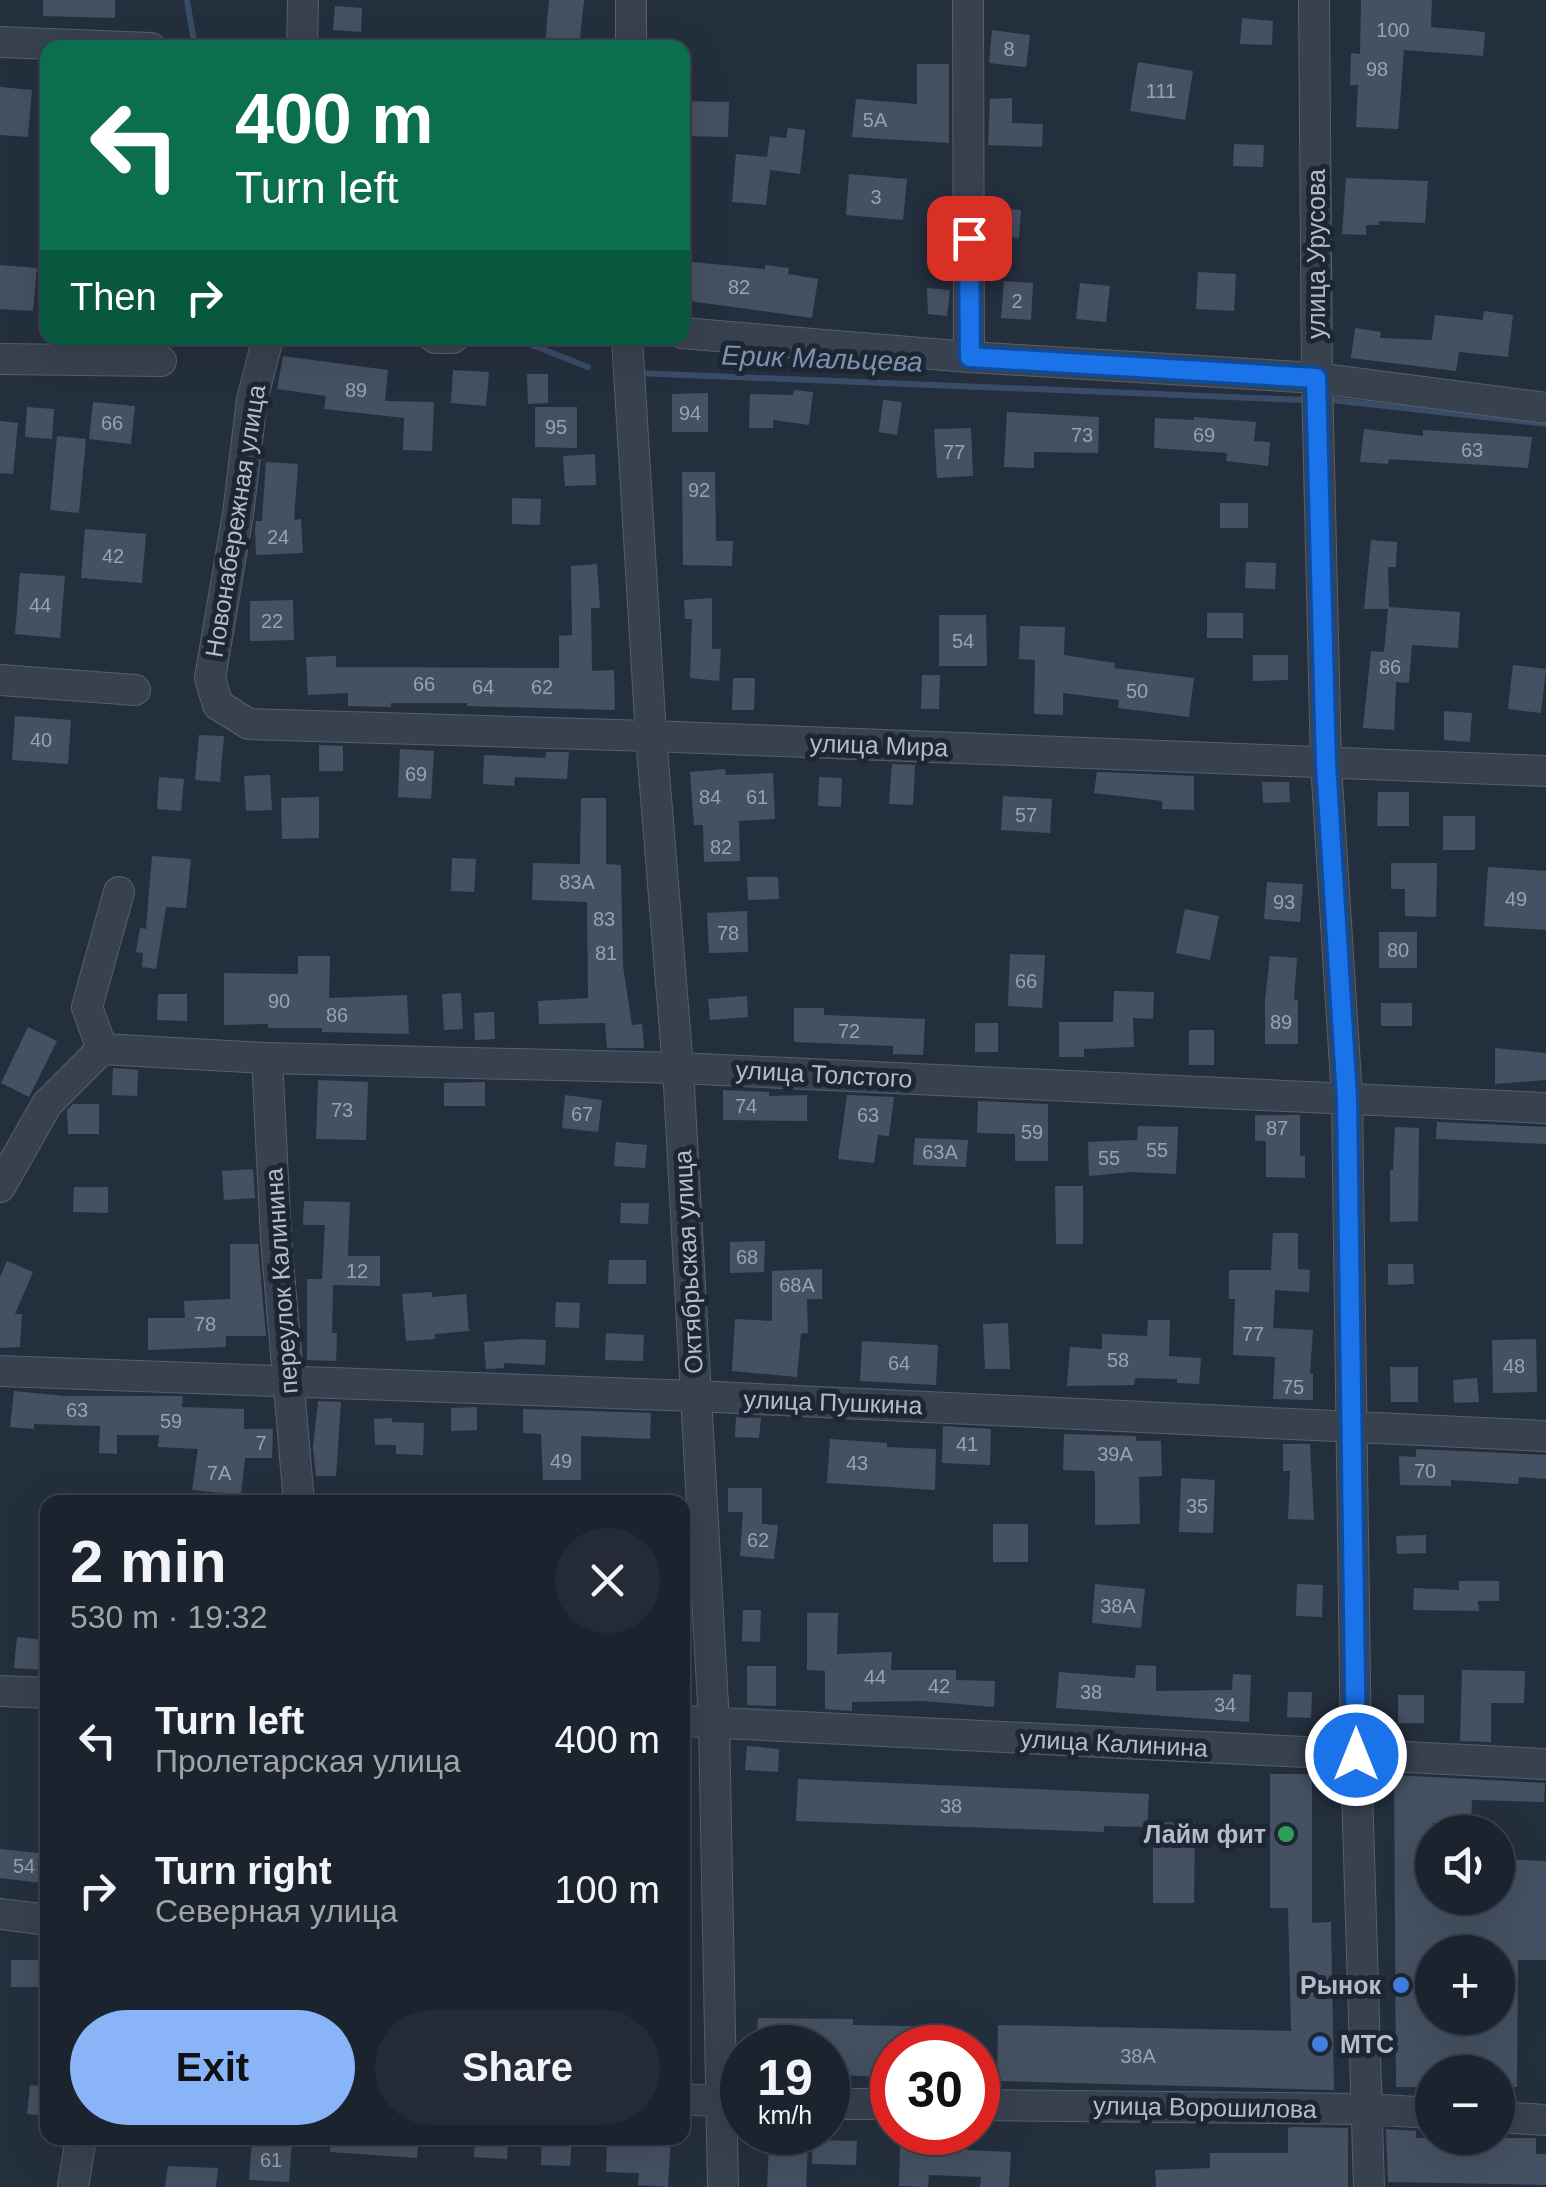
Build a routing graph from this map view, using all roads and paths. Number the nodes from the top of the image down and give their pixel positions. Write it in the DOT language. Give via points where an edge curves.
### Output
graph roads {
  1 [pos="304,0"];
  2 [pos="631,0"];
  3 [pos="968,0"];
  4 [pos="1314,0"];
  5 [pos="302,40"];
  6 [pos="631,40"];
  7 [pos="0,42"];
  8 [pos="40,44"];
  9 [pos="690,335"];
  10 [pos="266,345"];
  11 [pos="627,345"];
  12 [pos="970,357"];
  13 [pos="0,359"];
  14 [pos="161,361"];
  15 [pos="1316,378"];
  16 [pos="1546,408"];
  17 [pos="0,680"];
  18 [pos="136,690"];
  19 [pos="218,705"];
  20 [pos="651,736"];
  21 [pos="1326,764"];
  22 [pos="1546,771"];
  23 [pos="119,892"];
  24 [pos="102,1049"];
  25 [pos="267,1058"];
  26 [pos="678,1068"];
  27 [pos="1347,1098"];
  28 [pos="1546,1108"];
  29 [pos="0,1187"];
  30 [pos="0,1372"];
  31 [pos="289,1383"];
  32 [pos="695,1396"];
  33 [pos="1353,1425"];
  34 [pos="1546,1436"];
  35 [pos="298,1495"];
  36 [pos="0,1691"];
  37 [pos="40,1693"];
  38 [pos="690,1722"];
  39 [pos="714,1723"];
  40 [pos="1356,1755"];
  41 [pos="1546,1764"];
  42 [pos="0,1914"];
  43 [pos="40,1919"];
  44 [pos="728,2025"];
  45 [pos="690,2100"];
  46 [pos="720,2102"];
  47 [pos="1000,2105"];
  48 [pos="1366,2109"];
  49 [pos="1415,2112"];
  50 [pos="1515,2118"];
  51 [pos="1546,2120"];
  52 [pos="80,2145"];
  53 [pos="726,2155"];
  54 [pos="73,2187"];
  55 [pos="723,2187"];
  56 [pos="1369,2187"];
  1 -- 5 [label="street"];
  2 -- 6 [label="street"];
  3 -- 12 [label="street"];
  4 -- 15 [label="street, улица Урусова"];
  7 -- 8 [label="street"];
  9 -- 12 [label="street"];
  10 -- 19 [label="street, Новонабережная улица" via="210,678"];
  11 -- 20 [label="street, Октябрьская улица"];
  12 -- 15 [label="street"];
  13 -- 14 [label="street"];
  15 -- 16 [label="street"];
  15 -- 21 [label="street, улица Урусова"];
  17 -- 18 [label="street"];
  19 -- 20 [label="street, улица Мира" via="249,724"];
  20 -- 21 [label="street, улица Мира"];
  20 -- 26 [label="street, Октябрьская улица"];
  21 -- 22 [label="street, улица Мира"];
  21 -- 27 [label="street, улица Урусова"];
  23 -- 24 [label="street" via="88,1007"];
  24 -- 25 [label="street, улица Толстого"];
  24 -- 29 [label="street" via="47,1104"];
  25 -- 26 [label="street, улица Толстого"];
  25 -- 31 [label="street, переулок Калинина"];
  26 -- 27 [label="street, улица Толстого"];
  26 -- 32 [label="street, Октябрьская улица"];
  27 -- 28 [label="street, улица Толстого"];
  27 -- 33 [label="street, улица Урусова"];
  30 -- 31 [label="street, улица Пушкина"];
  31 -- 32 [label="street, улица Пушкина"];
  31 -- 35 [label="street, переулок Калинина"];
  32 -- 33 [label="street, улица Пушкина"];
  32 -- 39 [label="street, Октябрьская улица"];
  33 -- 34 [label="street, улица Пушкина"];
  33 -- 40 [label="street, улица Урусова"];
  36 -- 37 [label="street"];
  38 -- 39 [label="street, улица Калинина"];
  39 -- 40 [label="street, улица Калинина"];
  39 -- 44 [label="street, Октябрьская улица"];
  40 -- 41 [label="street, улица Калинина"];
  40 -- 48 [label="street, улица Урусова"];
  42 -- 43 [label="street"];
  45 -- 46 [label="street"];
  47 -- 48 [label="street, улица Ворошилова"];
  48 -- 49 [label="street, улица Ворошилова"];
  48 -- 56 [label="street, улица Урусова"];
  50 -- 51 [label="street"];
  52 -- 54 [label="street"];
  53 -- 55 [label="street, Октябрьская улица"];
}
